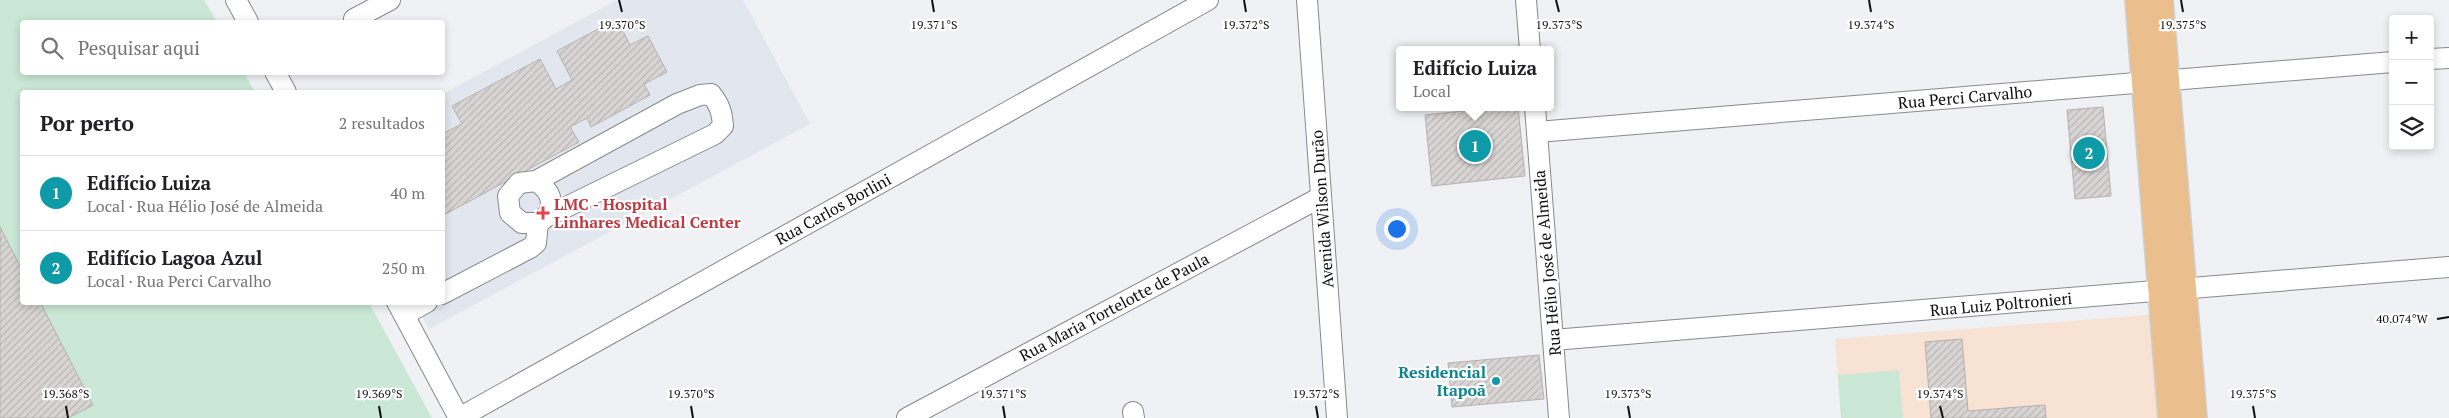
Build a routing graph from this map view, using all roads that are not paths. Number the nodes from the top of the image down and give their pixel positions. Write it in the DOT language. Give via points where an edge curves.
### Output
graph roads {
  1 [pos="236,0"];
  2 [pos="390,0"];
  3 [pos="1208,0"];
  4 [pos="1307,0"];
  5 [pos="1526,0"];
  6 [pos="2138,0"];
  7 [pos="2160,0"];
  8 [pos="354,19"];
  9 [pos="247,20"];
  10 [pos="1530,46"];
  11 [pos="2449,58"];
  12 [pos="2434,59"];
  13 [pos="2389,62"];
  14 [pos="277,75"];
  15 [pos="2156,81"];
  16 [pos="285,90"];
  17 [pos="1535,111"];
  18 [pos="1537,132"];
  19 [pos="536,182"];
  20 [pos="1321,197"];
  21 [pos="542,220"];
  22 [pos="2449,267"];
  23 [pos="2172,290"];
  24 [pos="445,292"];
  25 [pos="416,305"];
  26 [pos="401,309"];
  27 [pos="1553,340"];
  28 [pos="459,418"];
  29 [pos="907,418"];
  30 [pos="1337,418"];
  31 [pos="1559,418"];
  32 [pos="2171,418"];
  33 [pos="2194,418"];
  1 -- 9 [label="street"];
  2 -- 8 [label="street"];
  3 -- 28 [label="street, Rua Carlos Borlini"];
  4 -- 20 [label="street, Avenida Wilson Durão"];
  5 -- 10 [label="street"];
  6 -- 15 [label="main road"];
  7 -- 15 [label="main road"];
  11 -- 12 [label="street"];
  13 -- 15 [label="street, Rua Perci Carvalho"];
  14 -- 16 [label="street"];
  15 -- 18 [label="street, Rua Perci Carvalho"];
  15 -- 23 [label="main road"];
  17 -- 18 [label="street, Rua Hélio José de Almeida"];
  18 -- 27 [label="street, Rua Hélio José de Almeida"];
  19 -- 21 [label="street" via="547,189 550,196 551,210"];
  19 -- 21 [label="street" via="519,183 508,196 508,203 510,212 522,224"];
  19 -- 21 [label="street" via="677,104 711,94 719,103 723,126 716,134"];
  20 -- 29 [label="street, Rua Maria Tortelotte de Paula"];
  20 -- 30 [label="street, Avenida Wilson Durão"];
  21 -- 24 [label="street" via="536,243 530,248"];
  22 -- 23 [label="street, Rua Luiz Poltronieri"];
  23 -- 27 [label="street, Rua Luiz Poltronieri"];
  23 -- 32 [label="main road"];
  23 -- 33 [label="main road"];
  25 -- 26 [label="street"];
  26 -- 28 [label="street"];
  27 -- 31 [label="street, Rua Hélio José de Almeida"];
}
